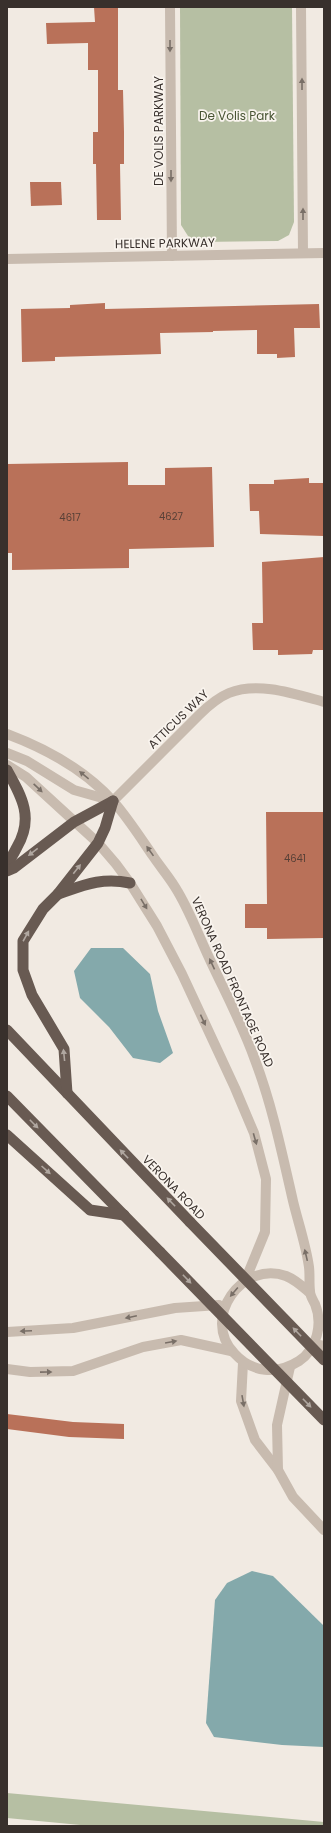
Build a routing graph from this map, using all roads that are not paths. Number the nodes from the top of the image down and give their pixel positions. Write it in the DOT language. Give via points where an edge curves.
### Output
graph roads {
  1 [pos="170,7"];
  2 [pos="301,7"];
  3 [pos="303,253"];
  4 [pos="324,253"];
  5 [pos="172,256"];
  6 [pos="7,259"];
  7 [pos="324,702"];
  8 [pos="7,734"];
  9 [pos="7,753"];
  10 [pos="7,765"];
  11 [pos="7,770"];
  12 [pos="113,801"];
  13 [pos="74,822"];
  14 [pos="98,843"];
  15 [pos="7,863"];
  16 [pos="7,871"];
  17 [pos="130,883"];
  18 [pos="58,894"];
  19 [pos="7,1030"];
  20 [pos="67,1093"];
  21 [pos="7,1096"];
  22 [pos="7,1135"];
  23 [pos="124,1215"];
  24 [pos="244,1281"];
  25 [pos="310,1293"];
  26 [pos="225,1305"];
  27 [pos="320,1307"];
  28 [pos="7,1332"];
  29 [pos="314,1344"];
  30 [pos="324,1346"];
  31 [pos="231,1351"];
  32 [pos="324,1360"];
  33 [pos="243,1362"];
  34 [pos="290,1367"];
  35 [pos="7,1369"];
  36 [pos="324,1420"];
  37 [pos="278,1470"];
  38 [pos="324,1530"];
  1 -- 5 [label="street, DE VOLIS PARKWAY, one-way"];
  3 -- 2 [label="street, one-way"];
  3 -- 4 [label="street, HELENE PARKWAY"];
  3 -- 5 [label="street, HELENE PARKWAY"];
  5 -- 6 [label="street, HELENE PARKWAY"];
  7 -- 12 [label="street, ATTICUS WAY" via="267,689 230,692 199,715"];
  12 -- 8 [label="street, VERONA ROAD FRONTAGE ROAD, one-way" via="68,763"];
  9 -- 12 [label="street" via="27,761 74,790"];
  10 -- 13 [label="street, one-way" via="29,780"];
  11 -- 15 [label="highway" via="21,795 26,815 24,835"];
  12 -- 13 [label="highway"];
  12 -- 14 [label="highway"];
  25 -- 12 [label="street, VERONA ROAD FRONTAGE ROAD, one-way" via="308,1260 278,1138 251,1049 178,892"];
  13 -- 14 [label="street"];
  13 -- 16 [label="highway, one-way"];
  14 -- 17 [label="street"];
  18 -- 14 [label="highway, one-way"];
  17 -- 18 [label="highway" via="116,880 94,882"];
  17 -- 24 [label="street, one-way" via="157,926 182,974 256,1140 266,1179 265,1232"];
  20 -- 18 [label="highway, one-way" via="64,1049 32,995 23,970 23,940 43,909"];
  19 -- 20 [label="highway, VERONA ROAD"];
  32 -- 20 [label="highway, VERONA ROAD, one-way, bridge"];
  21 -- 23 [label="highway, one-way"];
  22 -- 23 [label="highway, one-way" via="90,1210"];
  23 -- 36 [label="highway, one-way, bridge"];
  24 -- 25 [label="street" via="272,1274 286,1276"];
  24 -- 26 [label="street, one-way"];
  25 -- 27 [label="street, VERONA ROAD FRONTAGE ROAD"];
  26 -- 28 [label="street, one-way" via="176,1308 73,1328"];
  26 -- 31 [label="street" via="222,1326"];
  27 -- 29 [label="street" via="318,1332"];
  29 -- 30 [label="street"];
  29 -- 34 [label="street" via="304,1358"];
  31 -- 33 [label="street"];
  35 -- 31 [label="street, one-way" via="30,1372 73,1371 143,1347 180,1340"];
  33 -- 34 [label="street" via="258,1369 274,1371"];
  33 -- 37 [label="street, one-way" via="241,1401 255,1440"];
  34 -- 37 [label="street" via="277,1425"];
  37 -- 38 [label="street" via="293,1497"];
}
